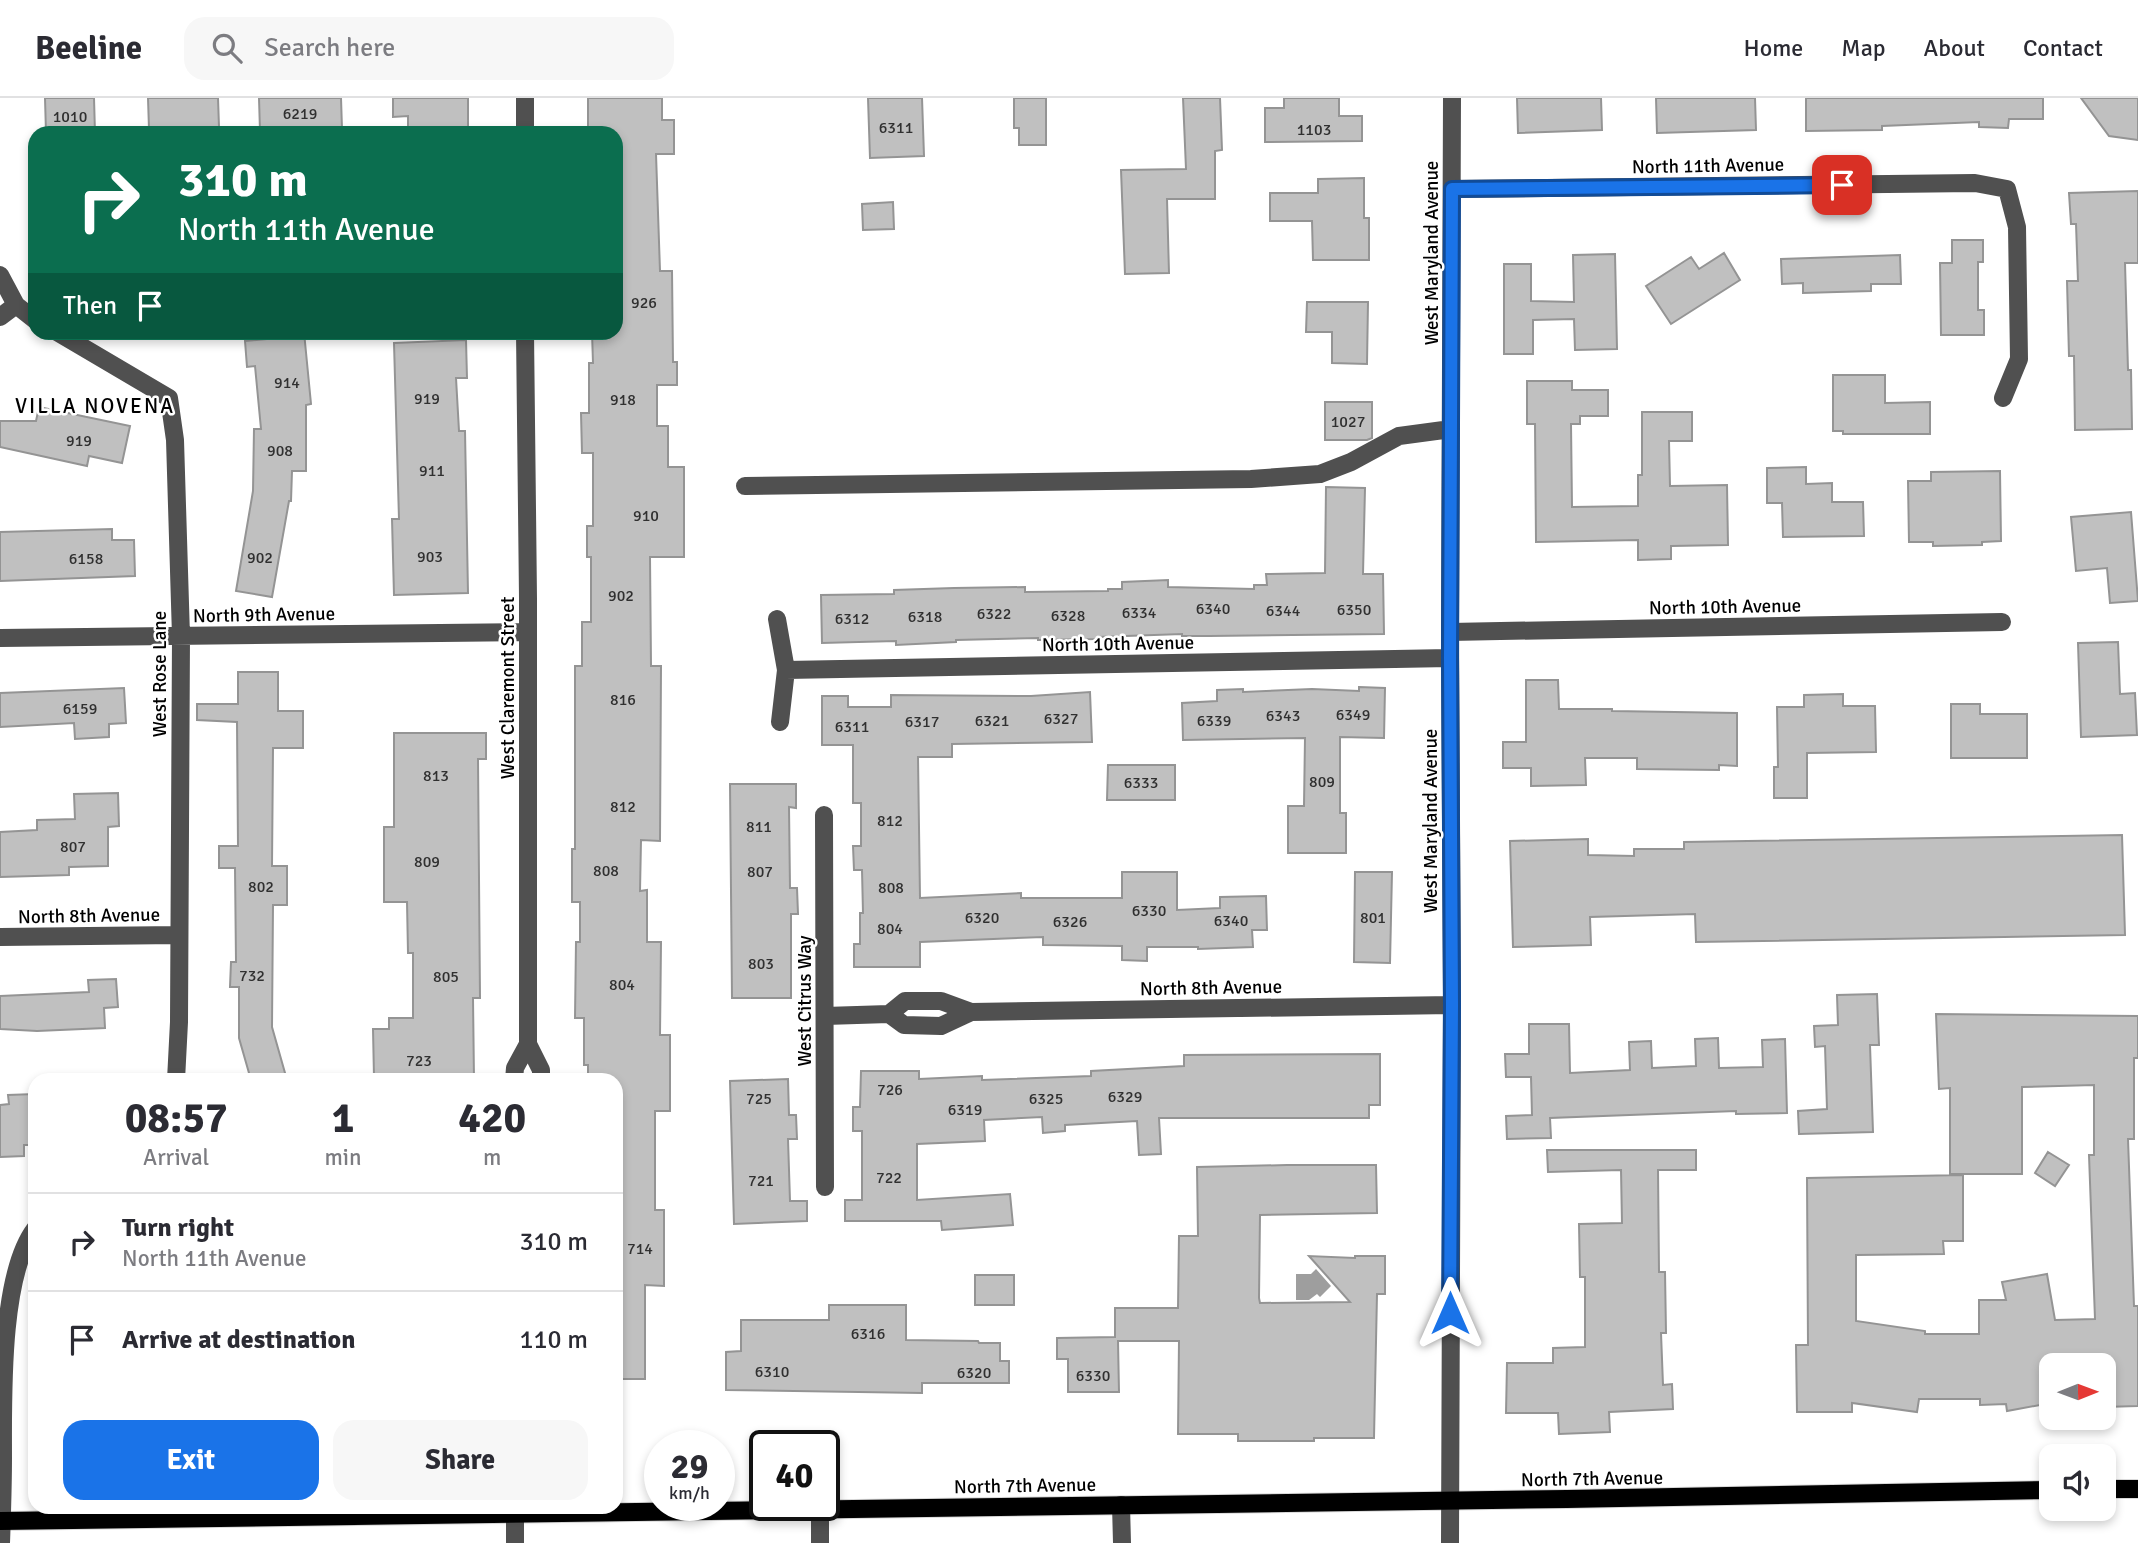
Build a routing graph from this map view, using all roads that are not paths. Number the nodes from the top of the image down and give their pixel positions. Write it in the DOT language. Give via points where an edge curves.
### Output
graph roads {
  1 [pos="525,98"];
  2 [pos="1452,98"];
  3 [pos="525,126"];
  4 [pos="1452,189"];
  5 [pos="0,275"];
  6 [pos="16,305"];
  7 [pos="28,314"];
  8 [pos="0,317"];
  9 [pos="71,340"];
  10 [pos="525,340"];
  11 [pos="2003,398"];
  12 [pos="1451,429"];
  13 [pos="745,486"];
  14 [pos="777,619"];
  15 [pos="2001,622"];
  16 [pos="528,632"];
  17 [pos="1450,632"];
  18 [pos="181,636"];
  19 [pos="0,638"];
  20 [pos="1450,658"];
  21 [pos="786,670"];
  22 [pos="780,722"];
  23 [pos="824,815"];
  24 [pos="178,935"];
  25 [pos="0,937"];
  26 [pos="1452,1005"];
  27 [pos="971,1012"];
  28 [pos="889,1014"];
  29 [pos="825,1016"];
  30 [pos="528,1044"];
  31 [pos="176,1073"];
  32 [pos="514,1073"];
  33 [pos="541,1073"];
  34 [pos="825,1187"];
  35 [pos="28,1236"];
  36 [pos="2116,1489"];
  37 [pos="2138,1489"];
  38 [pos="2039,1490"];
  39 [pos="1449,1501"];
  40 [pos="1121,1505"];
  41 [pos="749,1509"];
  42 [pos="840,1509"];
  43 [pos="623,1510"];
  44 [pos="335,1514"];
  45 [pos="525,1514"];
  46 [pos="1,1521"];
  47 [pos="820,1521"];
  48 [pos="1,1543"];
  49 [pos="515,1543"];
  50 [pos="820,1543"];
  51 [pos="1122,1543"];
  52 [pos="1450,1543"];
  1 -- 3 [label="street"];
  2 -- 4 [label="street, West Maryland Avenue"];
  4 -- 11 [label="street, North 11th Avenue" via="1975,183 2007,189 2017,227 2019,359"];
  4 -- 12 [label="street, West Maryland Avenue"];
  5 -- 6 [label="street"];
  6 -- 7 [label="street"];
  6 -- 8 [label="street"];
  9 -- 18 [label="street, West Rose Lane" via="169,398 175,440"];
  10 -- 16 [label="street, West Claremont Street"];
  12 -- 13 [label="street" via="1399,436 1320,474 1251,479"];
  12 -- 17 [label="street, West Maryland Avenue"];
  14 -- 21 [label="street"];
  15 -- 17 [label="street, North 10th Avenue"];
  16 -- 18 [label="street, North 9th Avenue"];
  16 -- 30 [label="street, West Claremont Street"];
  17 -- 20 [label="street, West Maryland Avenue"];
  18 -- 19 [label="street, North 9th Avenue"];
  18 -- 24 [label="street, West Rose Lane"];
  20 -- 21 [label="street, North 10th Avenue"];
  20 -- 26 [label="street, West Maryland Avenue"];
  21 -- 22 [label="street"];
  23 -- 29 [label="street, West Citrus Way"];
  24 -- 25 [label="street, North 8th Avenue"];
  24 -- 31 [label="street, West Rose Lane"];
  26 -- 27 [label="street, North 8th Avenue"];
  26 -- 39 [label="street, West Maryland Avenue"];
  27 -- 28 [label="street, North 8th Avenue" via="941,1001 905,1001"];
  27 -- 28 [label="street, North 8th Avenue" via="941,1026 904,1025"];
  28 -- 29 [label="street, North 8th Avenue"];
  29 -- 34 [label="street, West Citrus Way"];
  30 -- 32 [label="street, West Claremont Street"];
  30 -- 33 [label="street, West Claremont Street"];
  35 -- 46 [label="street" via="10,1280 5,1321"];
  36 -- 37 [label="main road"];
  38 -- 39 [label="main road, North 7th Avenue"];
  39 -- 40 [label="main road, North 7th Avenue"];
  39 -- 52 [label="street, West Maryland Avenue"];
  40 -- 42 [label="main road, North 7th Avenue"];
  40 -- 51 [label="street"];
  41 -- 43 [label="main road, North 7th Avenue"];
  44 -- 46 [label="main road, North 7th Avenue"];
  45 -- 49 [label="street"];
  46 -- 48 [label="street"];
  47 -- 50 [label="street"];
}
